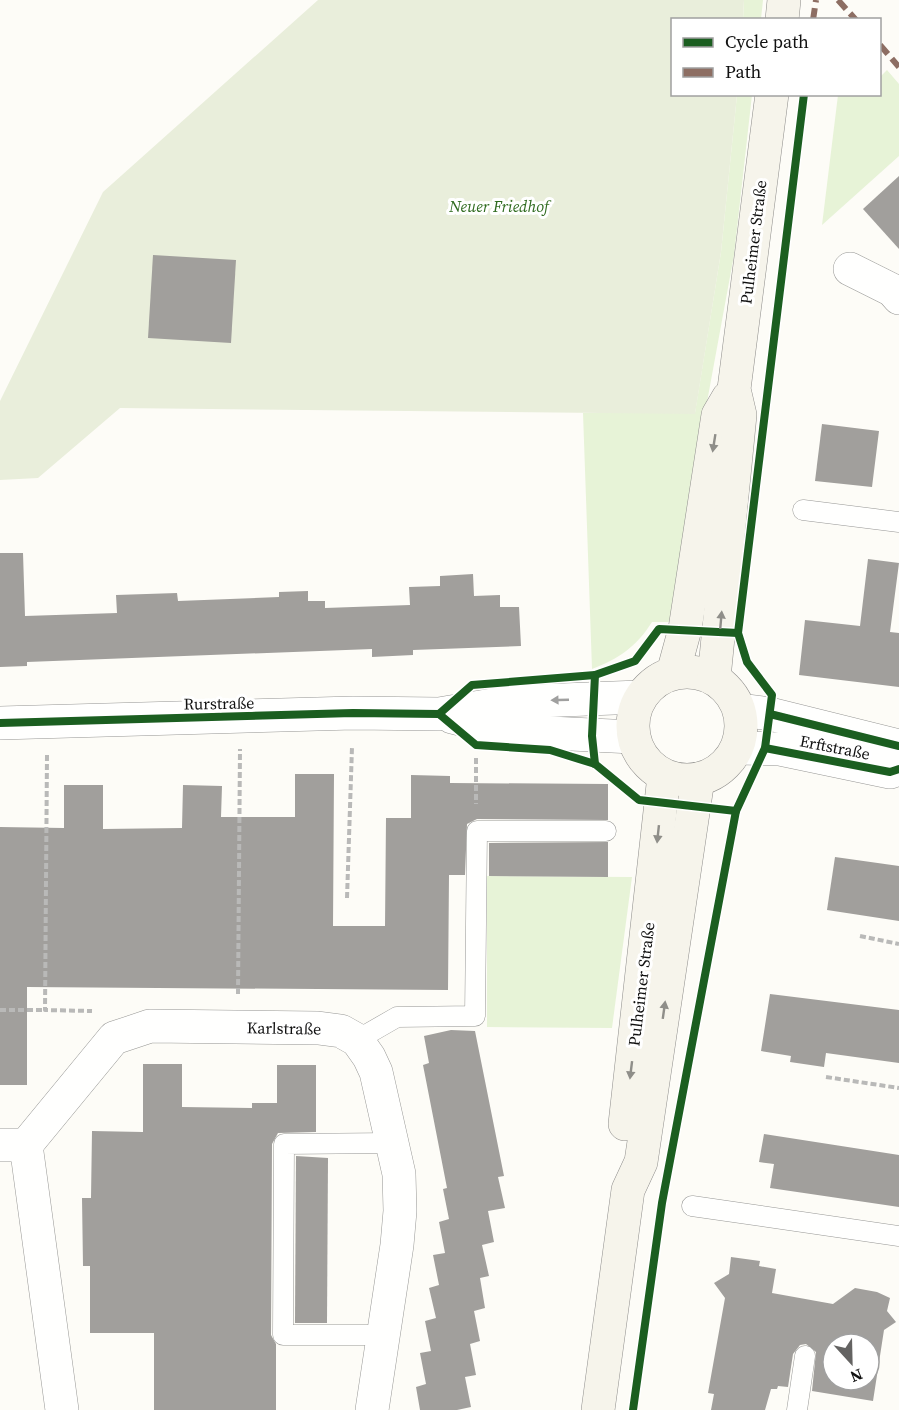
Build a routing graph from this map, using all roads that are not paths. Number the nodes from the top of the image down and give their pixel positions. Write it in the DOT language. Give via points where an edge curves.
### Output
graph roads {
  1 [pos="784,0"];
  2 [pos="782,18"];
  3 [pos="772,96"];
  4 [pos="850,269"];
  5 [pos="899,298"];
  6 [pos="734,389"];
  7 [pos="803,510"];
  8 [pos="899,522"];
  9 [pos="673,672"];
  10 [pos="714,678"];
  11 [pos="640,697"];
  12 [pos="740,710"];
  13 [pos="439,714"];
  14 [pos="0,723"];
  15 [pos="633,737"];
  16 [pos="899,746"];
  17 [pos="738,748"];
  18 [pos="899,769"];
  19 [pos="664,776"];
  20 [pos="698,779"];
  21 [pos="606,831"];
  22 [pos="357,1040"];
  23 [pos="392,1143"];
  24 [pos="13,1145"];
  25 [pos="628,1190"];
  26 [pos="692,1206"];
  27 [pos="899,1236"];
  28 [pos="383,1335"];
  29 [pos="806,1356"];
  30 [pos="62,1410"];
  31 [pos="372,1410"];
  32 [pos="598,1410"];
  33 [pos="797,1410"];
  1 -- 2 [label="main road"];
  3 -- 6 [label="main road, Pulheimer Straße"];
  4 -- 5 [label="street" via="892,290"];
  6 -- 9 [label="main road, Pulheimer Straße, one-way" via="718,415 685,629"];
  10 -- 6 [label="main road, Pulheimer Straße, one-way" via="740,415"];
  7 -- 8 [label="lane"];
  9 -- 10 [label="main road" via="694,671"];
  9 -- 11 [label="main road" via="654,681"];
  10 -- 12 [label="main road" via="730,692"];
  11 -- 13 [label="street, Rurstraße, one-way" via="510,702"];
  11 -- 15 [label="main road" via="632,717"];
  12 -- 16 [label="street, Erftstraße"];
  12 -- 17 [label="main road"];
  13 -- 14 [label="street, Rurstraße"];
  13 -- 15 [label="street, Rurstraße" via="508,731"];
  15 -- 19 [label="main road" via="650,767"];
  17 -- 18 [label="street, Erftstraße" via="780,750 890,772"];
  17 -- 20 [label="main road" via="715,773"];
  19 -- 20 [label="main road"];
  19 -- 25 [label="main road, Pulheimer Straße, one-way" via="620,1165"];
  25 -- 20 [label="main road, Pulheimer Straße, one-way" via="641,1162"];
  21 -- 22 [label="lane" via="477,831 475,1016 397,1017"];
  22 -- 23 [label="street" via="375,1072"];
  22 -- 24 [label="street, Karlstraße" via="341,1031 318,1028 150,1026 114,1038"];
  23 -- 28 [label="street" via="399,1174 400,1211"];
  23 -- 28 [label="lane" via="284,1144 283,1335"];
  24 -- 30 [label="street"];
  25 -- 32 [label="main road, Pulheimer Straße"];
  26 -- 27 [label="lane"];
  28 -- 31 [label="street"];
  29 -- 33 [label="lane"];
}
